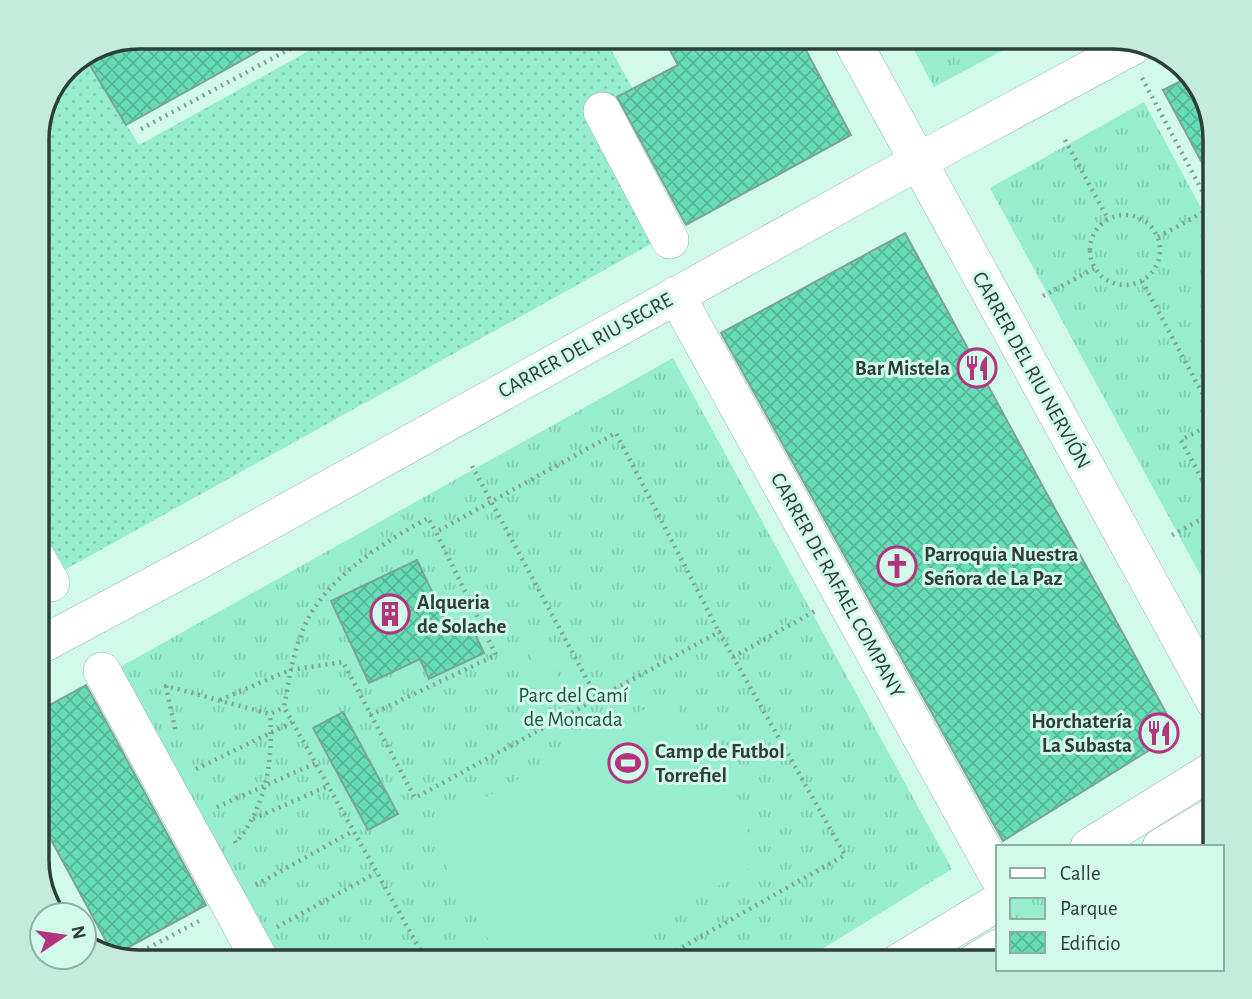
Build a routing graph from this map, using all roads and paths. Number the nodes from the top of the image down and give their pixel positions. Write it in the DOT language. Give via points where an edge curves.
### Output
graph roads {
  1 [pos="290,49"];
  2 [pos="856,49"];
  3 [pos="1124,50"];
  4 [pos="1132,52"];
  5 [pos="602,111"];
  6 [pos="141,130"];
  7 [pos="1065,140"];
  8 [pos="917,162"];
  9 [pos="1203,190"];
  10 [pos="1203,213"];
  11 [pos="1108,219"];
  12 [pos="1158,237"];
  13 [pos="670,240"];
  14 [pos="1095,268"];
  15 [pos="1142,281"];
  16 [pos="676,295"];
  17 [pos="1043,296"];
  18 [pos="1203,397"];
  19 [pos="1203,427"];
  20 [pos="472,466"];
  21 [pos="1203,481"];
  22 [pos="492,502"];
  23 [pos="1203,518"];
  24 [pos="436,532"];
  25 [pos="1172,535"];
  26 [pos="844,596"];
  27 [pos="719,632"];
  28 [pos="49,641"];
  29 [pos="733,657"];
  30 [pos="290,670"];
  31 [pos="102,671"];
  32 [pos="1203,680"];
  33 [pos="597,698"];
  34 [pos="220,700"];
  35 [pos="284,707"];
  36 [pos="270,714"];
  37 [pos="370,715"];
  38 [pos="293,721"];
  39 [pos="270,733"];
  40 [pos="180,738"];
  41 [pos="191,759"];
  42 [pos="316,764"];
  43 [pos="196,769"];
  44 [pos="1203,776"];
  45 [pos="201,778"];
  46 [pos="265,786"];
  47 [pos="328,786"];
  48 [pos="212,797"];
  49 [pos="217,807"];
  50 [pos="1143,814"];
  51 [pos="223,819"];
  52 [pos="253,819"];
  53 [pos="1203,821"];
  54 [pos="230,831"];
  55 [pos="353,831"];
  56 [pos="1092,845"];
  57 [pos="1160,845"];
  58 [pos="1164,845"];
  59 [pos="996,872"];
  60 [pos="376,873"];
  61 [pos="240,896"];
  62 [pos="996,903"];
  63 [pos="143,950"];
  64 [pos="254,950"];
  65 [pos="258,950"];
  66 [pos="420,950"];
  67 [pos="677,950"];
  68 [pos="918,950"];
  1 -- 6 [label="path"];
  2 -- 8 [label="street, CARRER DEL RIU NERVIÓN"];
  3 -- 8 [label="street, CARRER DEL RIU SEGRE"];
  4 -- 9 [label="path"];
  5 -- 13 [label="street"];
  7 -- 11 [label="path"];
  8 -- 16 [label="street, CARRER DEL RIU SEGRE"];
  8 -- 32 [label="street, CARRER DEL RIU NERVIÓN"];
  10 -- 12 [label="path"];
  11 -- 12 [label="path" via="1131,215 1152,227"];
  11 -- 14 [label="path" via="1092,235 1090,258"];
  12 -- 15 [label="path" via="1156,267"];
  14 -- 15 [label="path" via="1121,285"];
  14 -- 17 [label="path"];
  15 -- 18 [label="path"];
  16 -- 26 [label="street, CARRER DE RAFAEL COMPANY"];
  16 -- 28 [label="street, CARRER DEL RIU SEGRE"];
  19 -- 21 [label="path" via="1181,440"];
  20 -- 22 [label="path"];
  22 -- 24 [label="path"];
  22 -- 27 [label="path" via="616,433"];
  22 -- 33 [label="path"];
  23 -- 25 [label="path"];
  24 -- 30 [label="path" via="428,518 335,581 304,626"];
  24 -- 37 [label="path" via="496,655"];
  26 -- 29 [label="path"];
  26 -- 59 [label="street, CARRER DE RAFAEL COMPANY"];
  27 -- 29 [label="path"];
  27 -- 33 [label="path"];
  29 -- 67 [label="path" via="845,855"];
  30 -- 34 [label="path"];
  30 -- 35 [label="path"];
  30 -- 37 [label="path" via="343,662"];
  31 -- 61 [label="street"];
  33 -- 37 [label="path" via="415,798"];
  34 -- 36 [label="path"];
  34 -- 40 [label="path" via="166,686"];
  35 -- 36 [label="path"];
  35 -- 38 [label="path"];
  36 -- 39 [label="path"];
  38 -- 39 [label="path"];
  38 -- 42 [label="path"];
  39 -- 43 [label="path"];
  39 -- 46 [label="path"];
  41 -- 43 [label="path"];
  42 -- 46 [label="path"];
  42 -- 47 [label="path"];
  43 -- 45 [label="path"];
  44 -- 50 [label="street"];
  46 -- 49 [label="path"];
  46 -- 52 [label="path"];
  47 -- 52 [label="path"];
  47 -- 55 [label="path"];
  48 -- 49 [label="path"];
  49 -- 51 [label="path"];
  50 -- 56 [label="street"];
  50 -- 57 [label="street"];
  52 -- 54 [label="path" via="236,843"];
  53 -- 58 [label="street"];
  55 -- 60 [label="path"];
  55 -- 61 [label="path"];
  60 -- 65 [label="path"];
  60 -- 66 [label="path"];
  61 -- 63 [label="path"];
  61 -- 64 [label="street"];
  62 -- 68 [label="street"];
}
